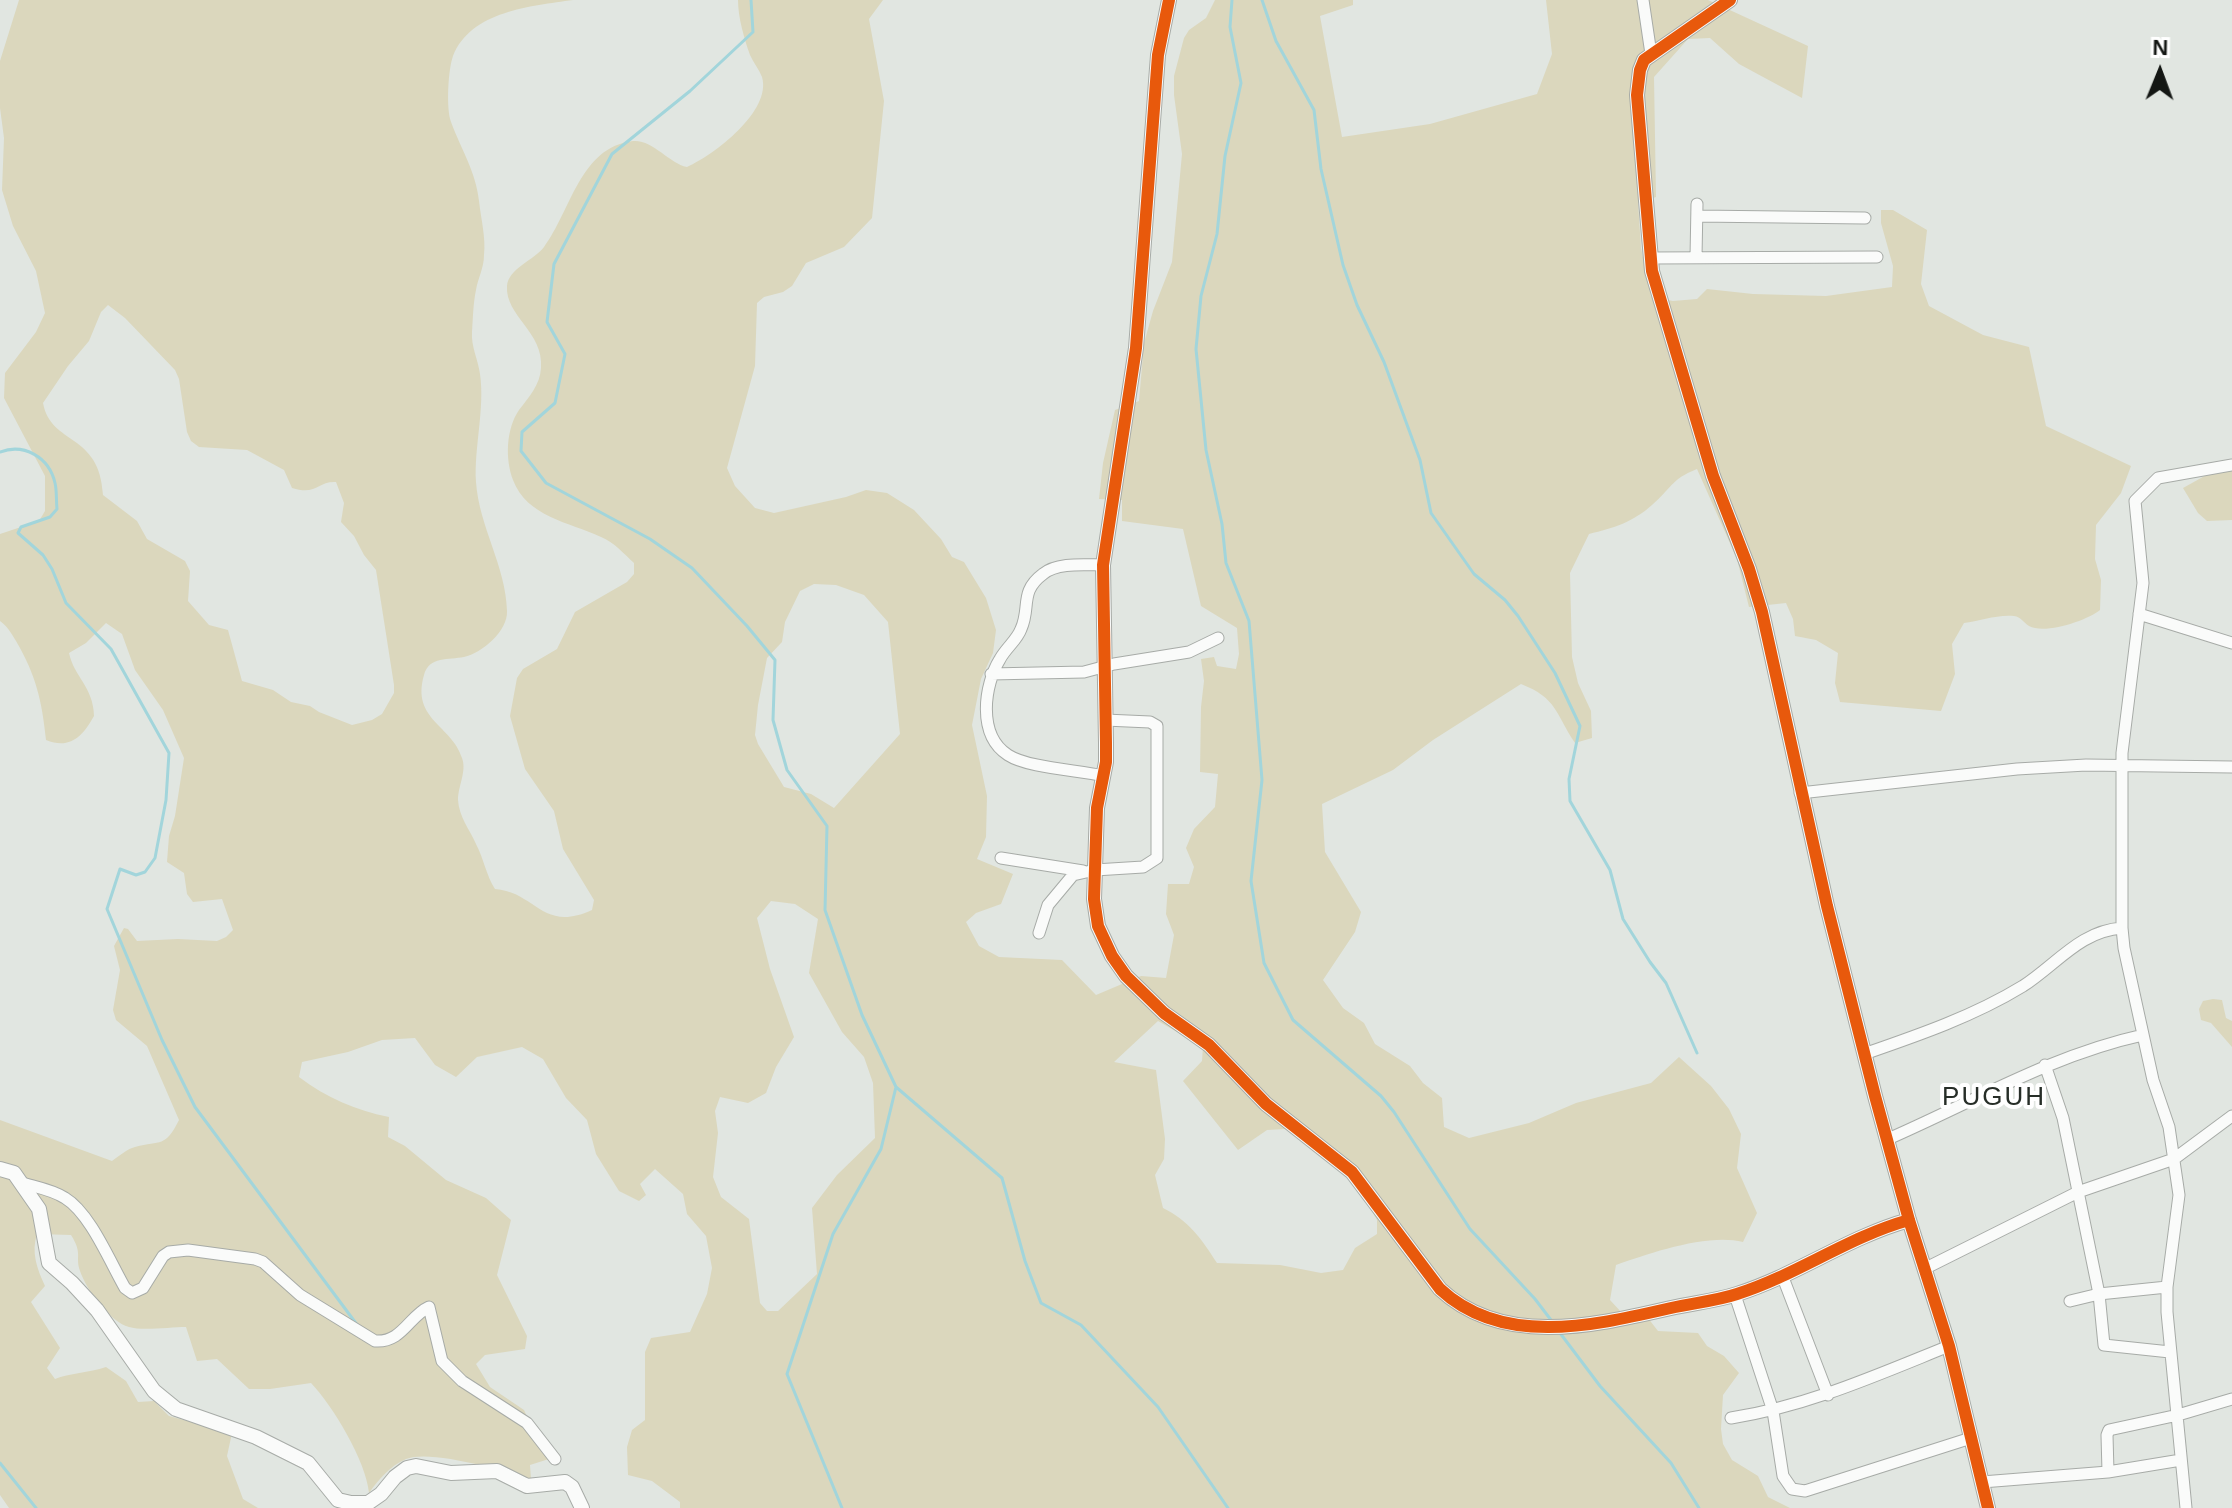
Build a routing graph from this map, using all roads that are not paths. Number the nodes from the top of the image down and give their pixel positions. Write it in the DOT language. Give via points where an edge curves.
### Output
graph roads {
  1 [pos="1169,0"];
  2 [pos="1643,0"];
  3 [pos="1730,0"];
  4 [pos="1651,54"];
  5 [pos="1865,218"];
  6 [pos="1696,257"];
  7 [pos="1877,257"];
  8 [pos="1650,258"];
  9 [pos="2232,465"];
  10 [pos="1103,565"];
  11 [pos="2139,614"];
  12 [pos="1218,638"];
  13 [pos="2232,643"];
  14 [pos="1103,669"];
  15 [pos="991,674"];
  16 [pos="1105,720"];
  17 [pos="2122,766"];
  18 [pos="2232,767"];
  19 [pos="1104,776"];
  20 [pos="1800,793"];
  21 [pos="1001,858"];
  22 [pos="1089,870"];
  23 [pos="2122,928"];
  24 [pos="1039,933"];
  25 [pos="2143,1035"];
  26 [pos="1864,1054"];
  27 [pos="2045,1065"];
  28 [pos="2232,1116"];
  29 [pos="1888,1139"];
  30 [pos="2174,1159"];
  31 [pos="0,1169"];
  32 [pos="22,1183"];
  33 [pos="2078,1192"];
  34 [pos="1909,1220"];
  35 [pos="1926,1268"];
  36 [pos="1782,1275"];
  37 [pos="2167,1287"];
  38 [pos="2099,1294"];
  39 [pos="1735,1295"];
  40 [pos="2070,1301"];
  41 [pos="1949,1346"];
  42 [pos="2170,1352"];
  43 [pos="1828,1395"];
  44 [pos="2232,1399"];
  45 [pos="1773,1411"];
  46 [pos="2178,1415"];
  47 [pos="1731,1418"];
  48 [pos="1971,1438"];
  49 [pos="555,1459"];
  50 [pos="2181,1460"];
  51 [pos="2108,1472"];
  52 [pos="1982,1482"];
  53 [pos="582,1508"];
  54 [pos="1988,1508"];
  55 [pos="2186,1508"];
  1 -- 10 [label="street" via="1158,55 1136,348"];
  2 -- 4 [label="street"];
  3 -- 4 [label="street"];
  4 -- 8 [label="street" via="1640,70 1637,95"];
  5 -- 6 [label="street" via="1697,210"];
  6 -- 7 [label="street"];
  6 -- 8 [label="street"];
  8 -- 20 [label="street" via="1709,462 1762,612"];
  9 -- 11 [label="street" via="2158,478 2135,501 2143,583"];
  10 -- 14 [label="street"];
  10 -- 15 [label="street" via="1069,566 1041,575 1027,592 1022,628"];
  11 -- 13 [label="street"];
  11 -- 17 [label="street"];
  12 -- 14 [label="street" via="1189,652"];
  14 -- 15 [label="street"];
  14 -- 16 [label="street"];
  15 -- 19 [label="street" via="987,717 1000,749 1030,763"];
  16 -- 19 [label="street"];
  16 -- 22 [label="street" via="1157,726 1158,851 1157,858 1143,867"];
  17 -- 18 [label="street"];
  17 -- 20 [label="street" via="2017,769"];
  17 -- 23 [label="street"];
  19 -- 22 [label="street"];
  20 -- 26 [label="street"];
  21 -- 22 [label="street"];
  22 -- 24 [label="street" via="1073,875 1053,897"];
  22 -- 39 [label="street" via="1103,940 1126,976 1164,1013 1209,1045 1273,1110 1352,1172 1428,1275 1457,1305 1479,1316 1546,1328 1606,1323"];
  23 -- 25 [label="street"];
  23 -- 26 [label="street" via="2090,935 2024,985 1966,1015"];
  25 -- 27 [label="street"];
  25 -- 30 [label="street"];
  26 -- 29 [label="street"];
  27 -- 29 [label="street"];
  27 -- 33 [label="street" via="2063,1118"];
  28 -- 30 [label="street"];
  29 -- 34 [label="street"];
  30 -- 33 [label="street"];
  30 -- 37 [label="street" via="2179,1206"];
  31 -- 32 [label="street" via="14,1173"];
  32 -- 49 [label="street" via="69,1201 129,1292 139,1292 163,1256 177,1249 259,1260 300,1295 375,1341 398,1334 431,1307 442,1361 462,1381 527,1423"];
  32 -- 53 [label="street" via="41,1216 49,1263 97,1310 154,1391 176,1409 256,1437 308,1463 338,1500 368,1503 395,1477 416,1466 451,1473 497,1471 527,1486 565,1482"];
  33 -- 35 [label="street"];
  33 -- 38 [label="street"];
  34 -- 35 [label="street"];
  34 -- 36 [label="street" via="1868,1233"];
  35 -- 41 [label="street"];
  36 -- 39 [label="street"];
  36 -- 43 [label="street"];
  37 -- 38 [label="street"];
  37 -- 42 [label="street"];
  38 -- 40 [label="street"];
  38 -- 42 [label="street" via="2104,1345"];
  39 -- 45 [label="street"];
  41 -- 43 [label="street"];
  41 -- 48 [label="street"];
  42 -- 46 [label="street"];
  43 -- 45 [label="street"];
  44 -- 46 [label="street"];
  45 -- 47 [label="street"];
  45 -- 48 [label="street" via="1783,1476 1797,1491"];
  46 -- 50 [label="street"];
  46 -- 51 [label="street" via="2109,1430"];
  48 -- 52 [label="street"];
  50 -- 51 [label="street"];
  50 -- 55 [label="street"];
  51 -- 52 [label="street"];
  52 -- 54 [label="street"];
}
